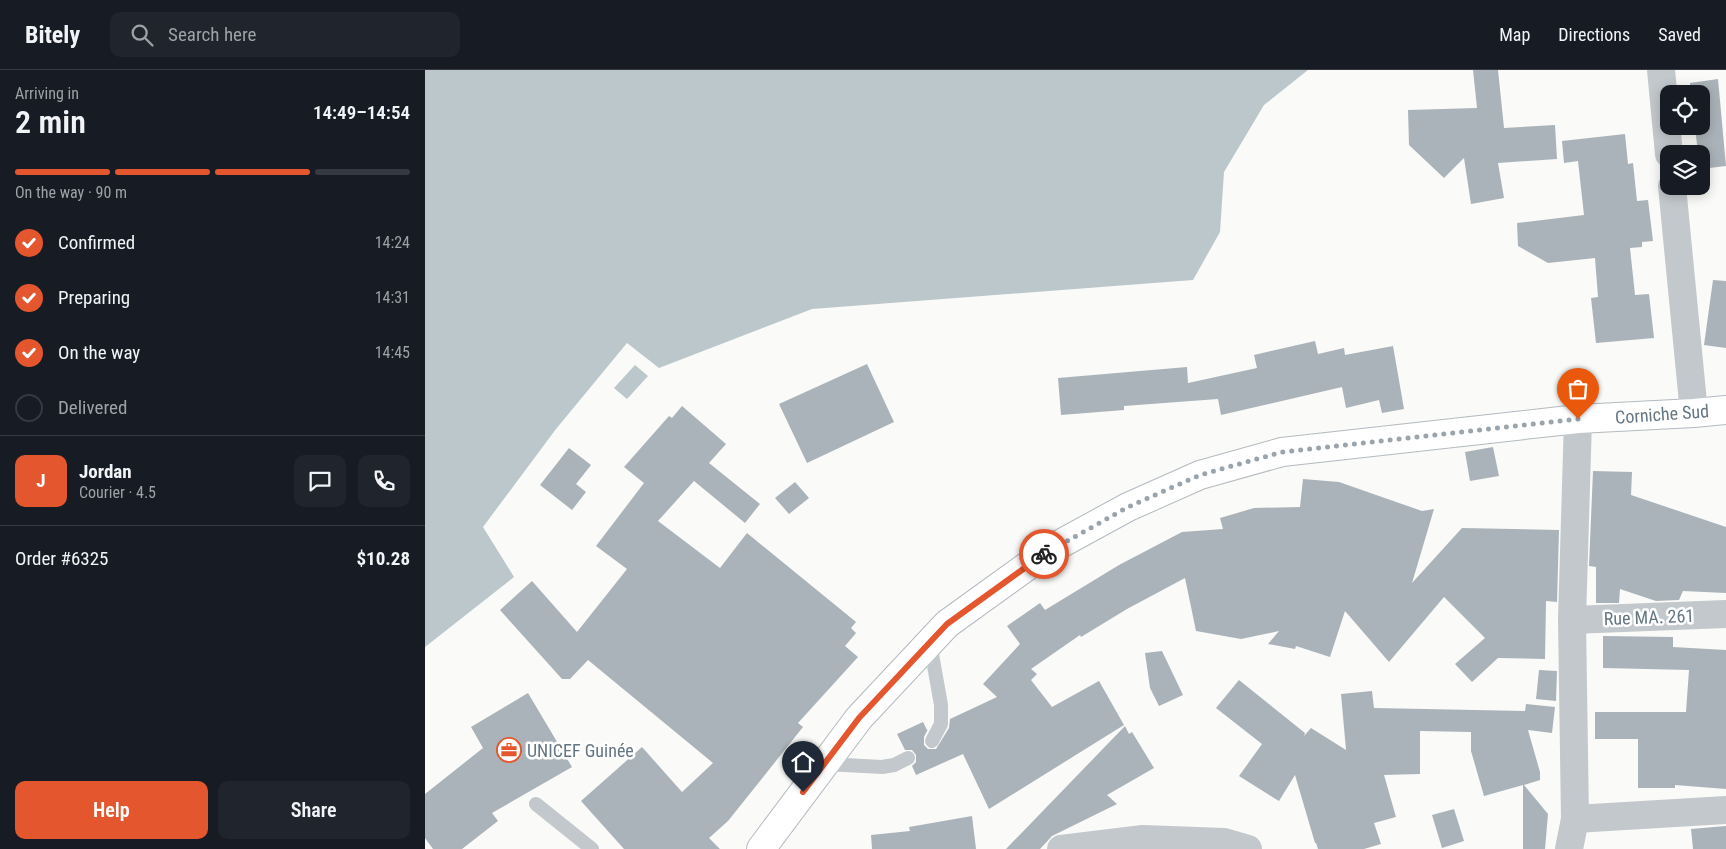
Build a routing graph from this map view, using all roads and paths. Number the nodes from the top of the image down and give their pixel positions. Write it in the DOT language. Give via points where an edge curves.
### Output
graph roads {
  1 [pos="1661,70"];
  2 [pos="1668,145"];
  3 [pos="1673,195"];
  4 [pos="1726,410"];
  5 [pos="1694,413"];
  6 [pos="1578,419"];
  7 [pos="1726,614"];
  8 [pos="1572,620"];
  9 [pos="930,642"];
  10 [pos="932,741"];
  11 [pos="908,758"];
  12 [pos="825,764"];
  13 [pos="536,804"];
  14 [pos="1726,810"];
  15 [pos="1575,819"];
  16 [pos="592,849"];
  17 [pos="761,849"];
  18 [pos="1061,849"];
  19 [pos="1248,849"];
  20 [pos="1569,849"];
  1 -- 2 [label="street"];
  3 -- 5 [label="street"];
  4 -- 5 [label="main road, Corniche Sud"];
  5 -- 6 [label="main road, Corniche Sud"];
  6 -- 8 [label="street"];
  6 -- 9 [label="main road, Corniche Sud" via="1282,452 1200,475 1128,507 1051,549 947,624"];
  7 -- 8 [label="street, Rue MA. 261"];
  8 -- 15 [label="street"];
  9 -- 10 [label="lane" via="941,705 941,724"];
  9 -- 12 [label="main road, Corniche Sud" via="859,718"];
  11 -- 12 [label="lane" via="882,767"];
  12 -- 17 [label="main road, Corniche Sud"];
  13 -- 16 [label="lane"];
  14 -- 15 [label="street"];
  15 -- 20 [label="street"];
  18 -- 19 [label="street" via="1143,840 1224,842"];
}
